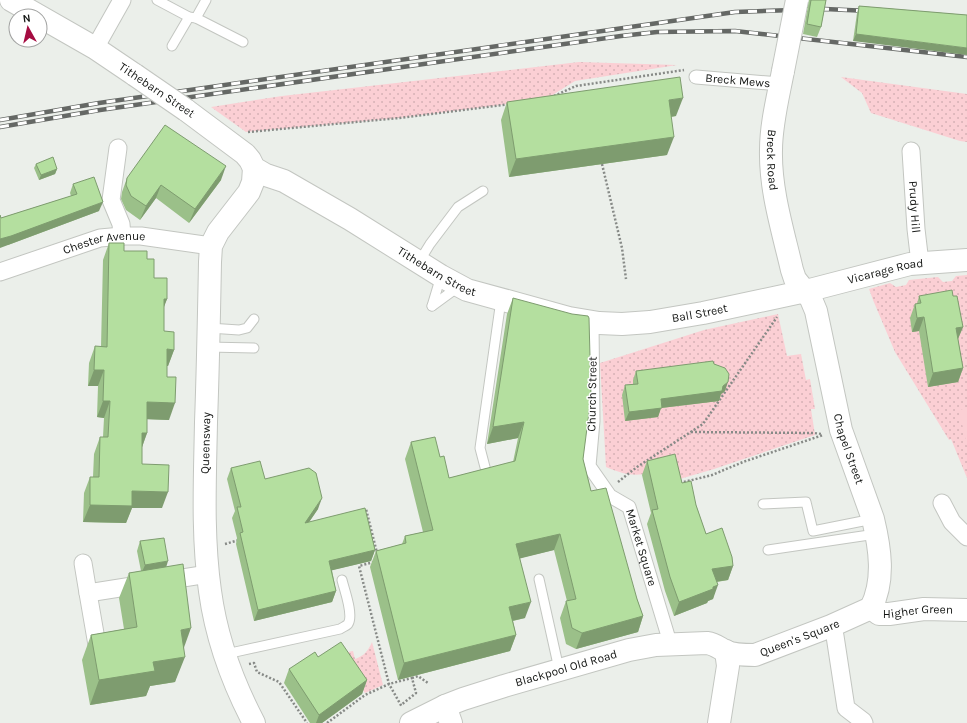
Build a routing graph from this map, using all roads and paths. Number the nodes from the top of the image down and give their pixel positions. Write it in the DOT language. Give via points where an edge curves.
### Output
graph roads {
  1 [pos="11,0"];
  2 [pos="122,0"];
  3 [pos="157,0"];
  4 [pos="206,0"];
  5 [pos="797,0"];
  6 [pos="192,17"];
  7 [pos="243,42"];
  8 [pos="172,46"];
  9 [pos="95,48"];
  10 [pos="691,74"];
  11 [pos="782,78"];
  12 [pos="554,96"];
  13 [pos="515,103"];
  14 [pos="246,132"];
  15 [pos="118,148"];
  16 [pos="912,151"];
  17 [pos="602,164"];
  18 [pos="254,168"];
  19 [pos="294,188"];
  20 [pos="483,191"];
  21 [pos="249,192"];
  22 [pos="122,236"];
  23 [pos="211,246"];
  24 [pos="967,260"];
  25 [pos="419,262"];
  26 [pos="920,263"];
  27 [pos="0,272"];
  28 [pos="441,276"];
  29 [pos="626,279"];
  30 [pos="460,286"];
  31 [pos="806,291"];
  32 [pos="773,298"];
  33 [pos="502,300"];
  34 [pos="254,319"];
  35 [pos="592,322"];
  36 [pos="209,337"];
  37 [pos="254,348"];
  38 [pos="690,432"];
  39 [pos="832,432"];
  40 [pos="589,466"];
  41 [pos="486,471"];
  42 [pos="675,484"];
  43 [pos="606,491"];
  44 [pos="942,503"];
  45 [pos="763,504"];
  46 [pos="358,511"];
  47 [pos="875,527"];
  48 [pos="967,537"];
  49 [pos="244,539"];
  50 [pos="206,549"];
  51 [pos="384,550"];
  52 [pos="768,550"];
  53 [pos="376,552"];
  54 [pos="377,556"];
  55 [pos="378,561"];
  56 [pos="83,563"];
  57 [pos="208,574"];
  58 [pos="539,579"];
  59 [pos="342,580"];
  60 [pos="88,593"];
  61 [pos="871,608"];
  62 [pos="967,610"];
  63 [pos="831,626"];
  64 [pos="97,645"];
  65 [pos="669,645"];
  66 [pos="726,651"];
  67 [pos="231,653"];
  68 [pos="559,669"];
  69 [pos="412,678"];
  70 [pos="428,683"];
  71 [pos="389,684"];
  72 [pos="401,704"];
  73 [pos="448,715"];
  74 [pos="408,717"];
  75 [pos="254,723"];
  76 [pos="307,723"];
  77 [pos="327,723"];
  78 [pos="719,723"];
  79 [pos="864,723"];
  1 -- 9 [label="main road, Tithebarn Street"];
  2 -- 9 [label="street"];
  3 -- 6 [label="lane"];
  4 -- 6 [label="lane"];
  5 -- 11 [label="main road, Breck Road, bridge"];
  6 -- 7 [label="lane"];
  6 -- 8 [label="lane"];
  9 -- 18 [label="main road, Tithebarn Street, bridge" via="245,154"];
  10 -- 11 [label="street, Breck Mews"];
  10 -- 12 [label="path" via="576,86"];
  11 -- 31 [label="main road, Breck Road" via="771,148 771,169 792,270 795,279"];
  13 -- 14 [label="path" via="399,118"];
  15 -- 22 [label="street" via="112,200 121,224"];
  16 -- 26 [label="street, Prudy Hill"];
  17 -- 29 [label="path" via="622,248"];
  18 -- 19 [label="main road, Tithebarn Street"];
  18 -- 21 [label="main road, Queensway"];
  19 -- 21 [label="main road, Tithebarn Street" via="267,186"];
  19 -- 25 [label="main road, Tithebarn Street"];
  20 -- 25 [label="lane" via="458,207"];
  21 -- 23 [label="main road, Queensway" via="218,232"];
  22 -- 23 [label="street, Chester Avenue"];
  22 -- 27 [label="street, Chester Avenue" via="100,238"];
  23 -- 36 [label="main road, Queensway"];
  24 -- 26 [label="main road, Vicarage Road"];
  25 -- 28 [label="main road, Tithebarn Street"];
  26 -- 31 [label="main road, Vicarage Road"];
  28 -- 30 [label="main road, Tithebarn Street"];
  28 -- 30 [label="lane" via="432,306"];
  30 -- 33 [label="main road, Tithebarn Street"];
  31 -- 32 [label="main road, Ball Street"];
  31 -- 39 [label="main road, Chapel Street" via="816,311"];
  32 -- 35 [label="main road, Ball Street" via="650,322"];
  32 -- 38 [label="path" via="777,317 703,424"];
  33 -- 35 [label="main road, Tithebarn Street"];
  33 -- 41 [label="lane" via="480,448"];
  34 -- 36 [label="lane" via="247,328"];
  35 -- 40 [label="street, Church Street" via="593,421"];
  36 -- 37 [label="lane"];
  36 -- 50 [label="main road, Queensway" via="205,463"];
  38 -- 39 [label="path"];
  38 -- 43 [label="path"];
  39 -- 42 [label="path" via="712,475"];
  39 -- 47 [label="main road, Chapel Street"];
  40 -- 43 [label="street, Market Square"];
  43 -- 65 [label="street, Market Square" via="629,507"];
  44 -- 48 [label="street" via="952,522"];
  45 -- 47 [label="lane" via="806,502 813,530"];
  46 -- 53 [label="path" via="366,509"];
  47 -- 52 [label="lane"];
  47 -- 61 [label="main road, Chapel Street" via="879,550 879,588"];
  49 -- 50 [label="path"];
  50 -- 57 [label="main road, Queensway"];
  51 -- 53 [label="path"];
  53 -- 54 [label="path"];
  55 -- 71 [label="path" via="359,566"];
  56 -- 60 [label="street"];
  57 -- 60 [label="street"];
  57 -- 67 [label="main road, Queensway" via="213,610"];
  58 -- 68 [label="lane"];
  59 -- 67 [label="lane" via="350,613 349,623 345,626"];
  60 -- 64 [label="street"];
  61 -- 62 [label="main road, Higher Green" via="879,614 924,609"];
  61 -- 63 [label="main road, Queen's Square"];
  63 -- 66 [label="main road, Queen's Square" via="755,655"];
  63 -- 79 [label="street" via="835,636 846,708"];
  65 -- 66 [label="main road, Blackpool Old Road" via="707,643"];
  65 -- 68 [label="main road, Blackpool Old Road" via="629,650"];
  66 -- 78 [label="main road" via="728,666"];
  67 -- 75 [label="main road, Queensway" via="235,679"];
  67 -- 76 [label="path" via="244,665 254,663 257,672 279,682"];
  68 -- 73 [label="main road, Blackpool Old Road" via="463,699"];
  69 -- 70 [label="path" via="418,676"];
  69 -- 71 [label="path"];
  69 -- 72 [label="path" via="416,693"];
  71 -- 72 [label="path"];
  71 -- 77 [label="path" via="365,696"];
  72 -- 74 [label="path"];
  73 -- 74 [label="main road, Blackpool Old Road"];
}
